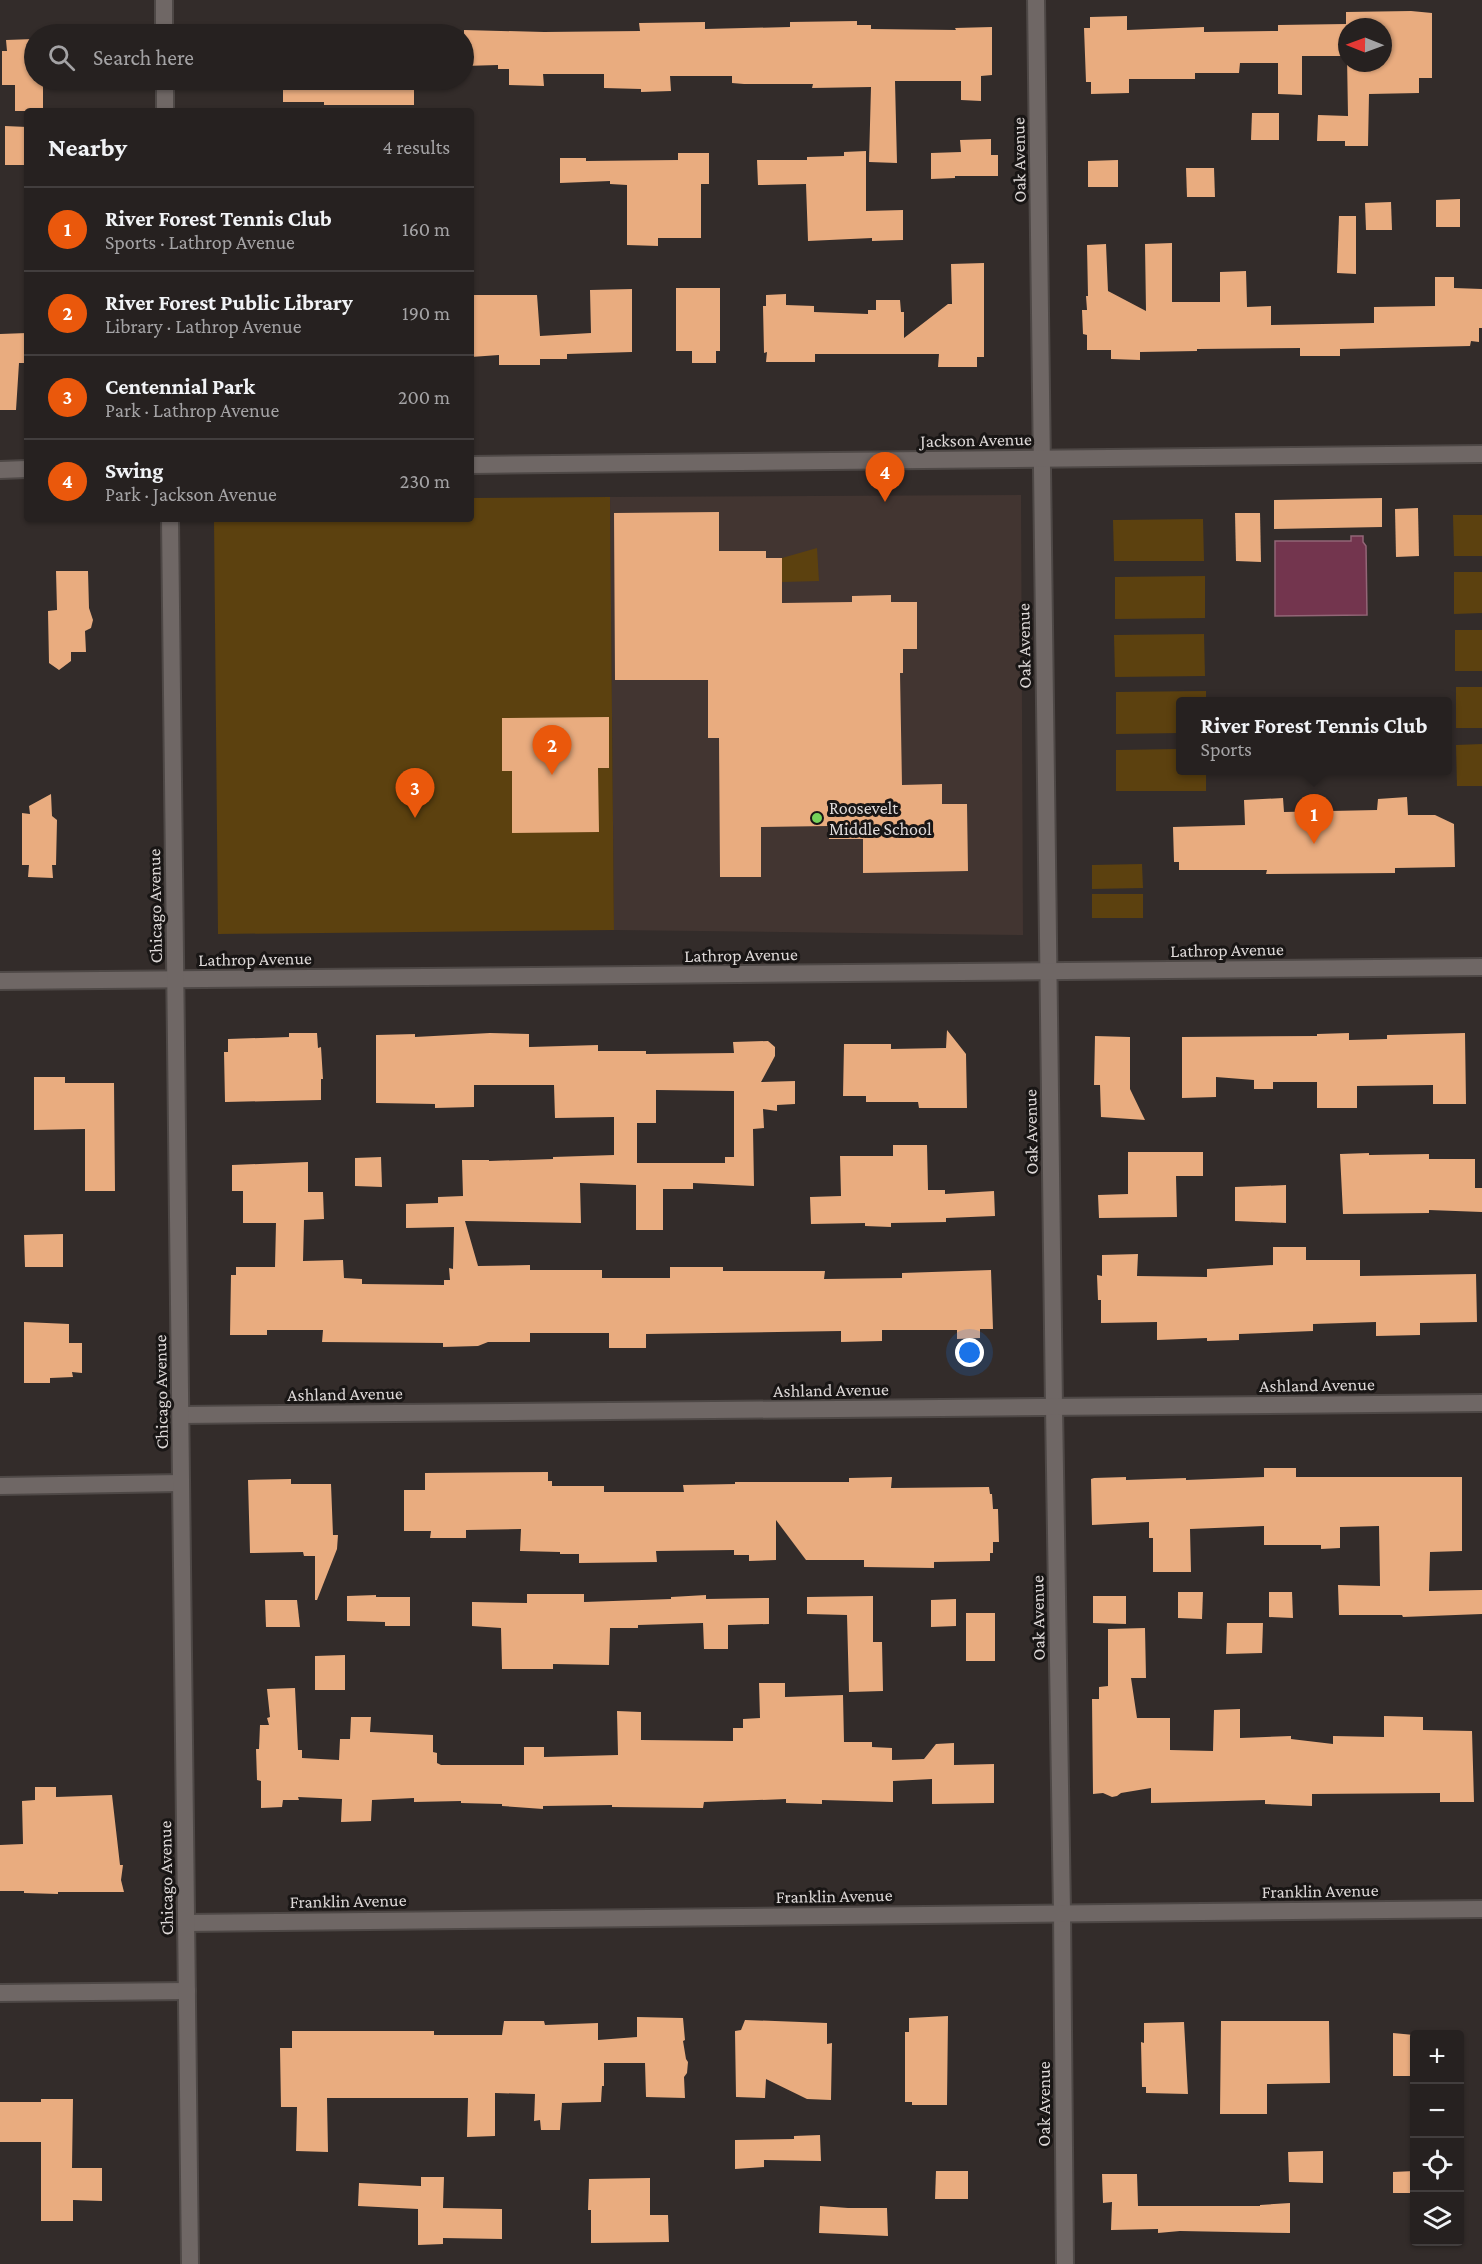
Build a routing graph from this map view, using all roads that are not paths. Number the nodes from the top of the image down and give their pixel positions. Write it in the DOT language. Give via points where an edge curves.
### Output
graph roads {
  1 [pos="164,0"];
  2 [pos="1036,0"];
  3 [pos="164,24"];
  4 [pos="165,90"];
  5 [pos="165,108"];
  6 [pos="1482,454"];
  7 [pos="1041,459"];
  8 [pos="474,465"];
  9 [pos="24,469"];
  10 [pos="0,470"];
  11 [pos="170,522"];
  12 [pos="1482,966"];
  13 [pos="1048,971"];
  14 [pos="176,980"];
  15 [pos="0,981"];
  16 [pos="1482,1403"];
  17 [pos="1054,1407"];
  18 [pos="181,1415"];
  19 [pos="181,1483"];
  20 [pos="0,1486"];
  21 [pos="1482,1909"];
  22 [pos="1062,1912"];
  23 [pos="186,1923"];
  24 [pos="187,1991"];
  25 [pos="0,1993"];
  26 [pos="190,2264"];
  27 [pos="1065,2264"];
  1 -- 3 [label="street"];
  2 -- 7 [label="street, Oak Avenue"];
  4 -- 5 [label="street"];
  6 -- 7 [label="street, Jackson Avenue"];
  7 -- 8 [label="street, Jackson Avenue"];
  7 -- 13 [label="street, Oak Avenue"];
  9 -- 10 [label="street"];
  11 -- 14 [label="street, Chicago Avenue"];
  12 -- 13 [label="street, Lathrop Avenue"];
  13 -- 14 [label="street, Lathrop Avenue"];
  13 -- 17 [label="street, Oak Avenue"];
  14 -- 15 [label="street, Lathrop Avenue"];
  14 -- 18 [label="street, Chicago Avenue"];
  16 -- 17 [label="street, Ashland Avenue"];
  17 -- 18 [label="street, Ashland Avenue"];
  17 -- 22 [label="street, Oak Avenue"];
  18 -- 19 [label="street, Chicago Avenue"];
  19 -- 20 [label="street"];
  19 -- 23 [label="street, Chicago Avenue"];
  21 -- 22 [label="street, Franklin Avenue"];
  22 -- 23 [label="street, Franklin Avenue"];
  22 -- 27 [label="street, Oak Avenue"];
  23 -- 24 [label="street, Chicago Avenue"];
  24 -- 25 [label="street"];
  24 -- 26 [label="street, Chicago Avenue"];
}
